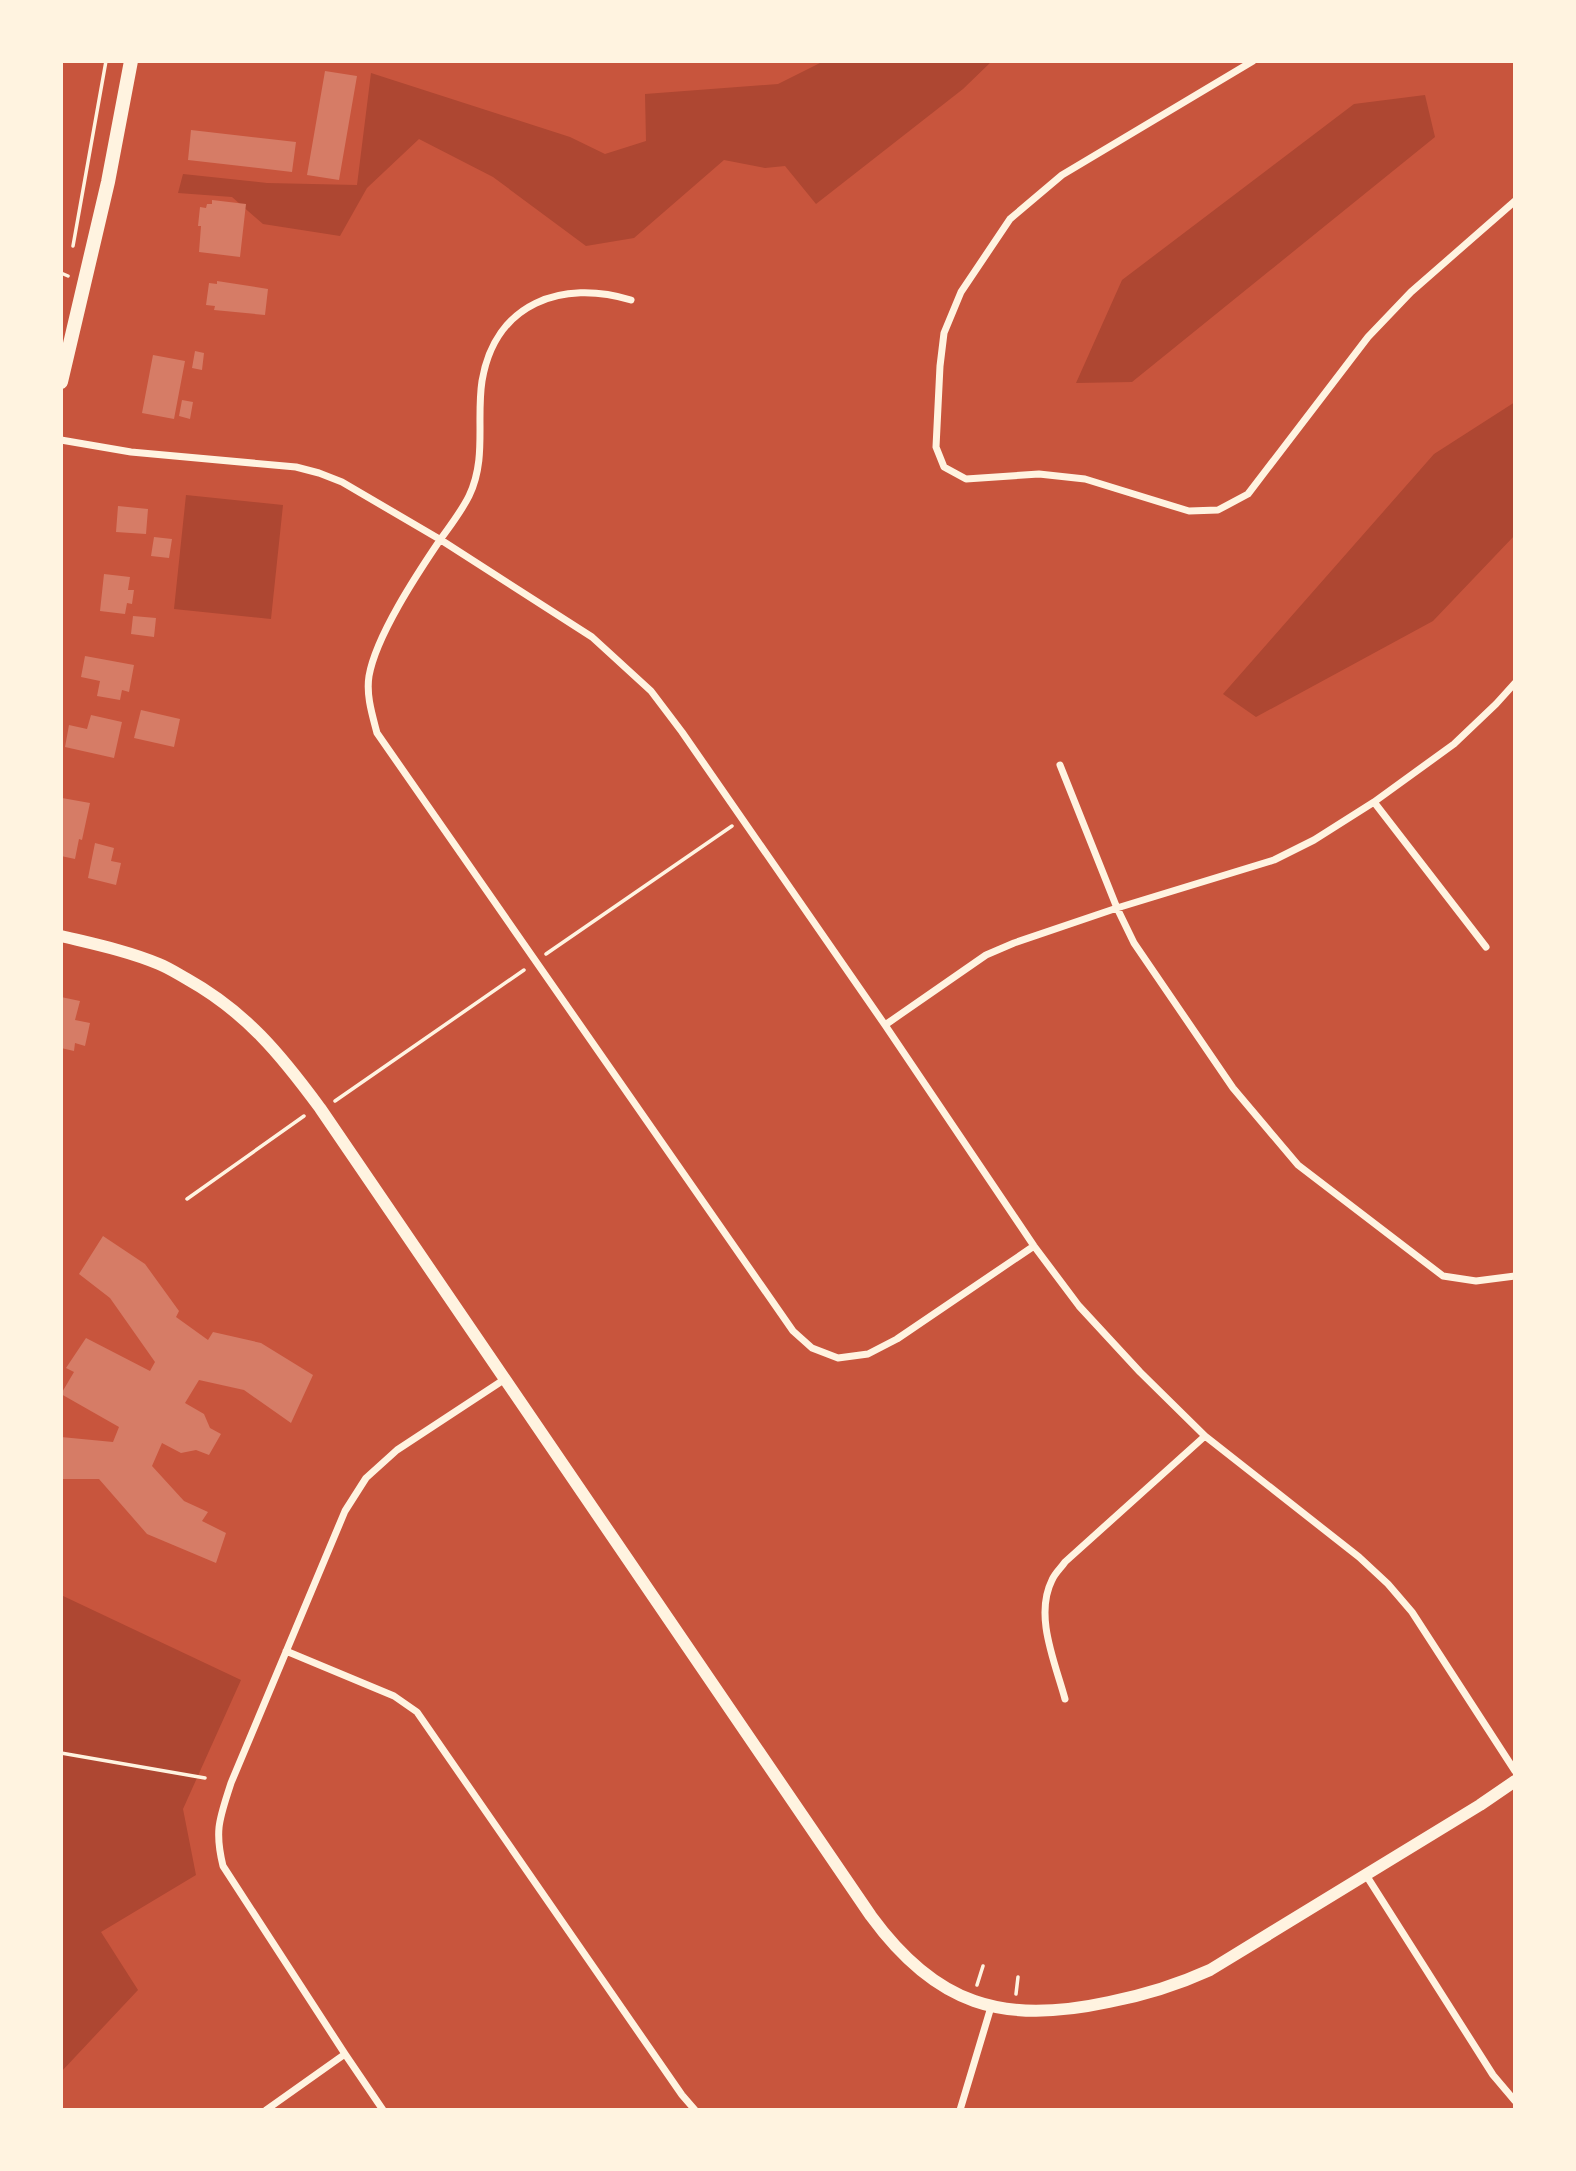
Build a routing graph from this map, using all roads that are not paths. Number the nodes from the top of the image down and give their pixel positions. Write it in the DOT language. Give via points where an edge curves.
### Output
graph roads {
  1 [pos="131,61"];
  2 [pos="1253,61"];
  3 [pos="1515,201"];
  4 [pos="631,300"];
  5 [pos="61,382"];
  6 [pos="61,440"];
  7 [pos="440,540"];
  8 [pos="1515,682"];
  9 [pos="1060,765"];
  10 [pos="1374,802"];
  11 [pos="1117,908"];
  12 [pos="61,936"];
  13 [pos="1486,947"];
  14 [pos="885,1025"];
  15 [pos="1034,1246"];
  16 [pos="1515,1276"];
  17 [pos="505,1379"];
  18 [pos="1205,1436"];
  19 [pos="286,1651"];
  20 [pos="1065,1699"];
  21 [pos="1515,1771"];
  22 [pos="1515,1781"];
  23 [pos="1366,1875"];
  24 [pos="990,2007"];
  25 [pos="345,2054"];
  26 [pos="1515,2101"];
  27 [pos="266,2110"];
  28 [pos="383,2110"];
  29 [pos="695,2110"];
  30 [pos="960,2110"];
  1 -- 5 [label="main road"];
  2 -- 3 [label="street" via="1062,174 1010,219 961,292 944,333 936,447 944,467 966,479 1039,474 1085,479 1189,511 1218,510 1248,494 1368,337 1411,292"];
  4 -- 7 [label="street" via="584,291 559,294 540,300 506,327 482,380 480,463 475,480"];
  6 -- 7 [label="street" via="319,473"];
  7 -- 14 [label="street" via="592,637 651,691"];
  7 -- 15 [label="street" via="381,639 369,676 369,705 377,733 793,1331 812,1348 838,1358 868,1354"];
  8 -- 10 [label="street" via="1454,744"];
  9 -- 11 [label="street"];
  10 -- 11 [label="street" via="1274,860"];
  10 -- 13 [label="street"];
  11 -- 14 [label="street" via="986,955"];
  11 -- 16 [label="street" via="1133,943 1233,1088 1298,1165 1443,1276 1476,1281"];
  12 -- 17 [label="street" via="161,964 235,1010 264,1037 320,1108"];
  14 -- 15 [label="street"];
  15 -- 18 [label="street" via="1079,1306"];
  17 -- 19 [label="street" via="397,1451 366,1478 345,1511"];
  17 -- 24 [label="street" via="890,1942 913,1965 951,1991"];
  18 -- 20 [label="street" via="1065,1562 1052,1579 1045,1600 1046,1626"];
  18 -- 21 [label="street" via="1388,1584 1412,1612"];
  19 -- 25 [label="street" via="231,1783 217,1841 223,1866"];
  19 -- 29 [label="street" via="394,1696 417,1712"];
  22 -- 23 [label="street"];
  23 -- 24 [label="street" via="1181,1984 1076,2010 1021,2012"];
  23 -- 26 [label="street" via="1493,2075"];
  24 -- 30 [label="street"];
  25 -- 27 [label="street"];
  25 -- 28 [label="street"];
}
